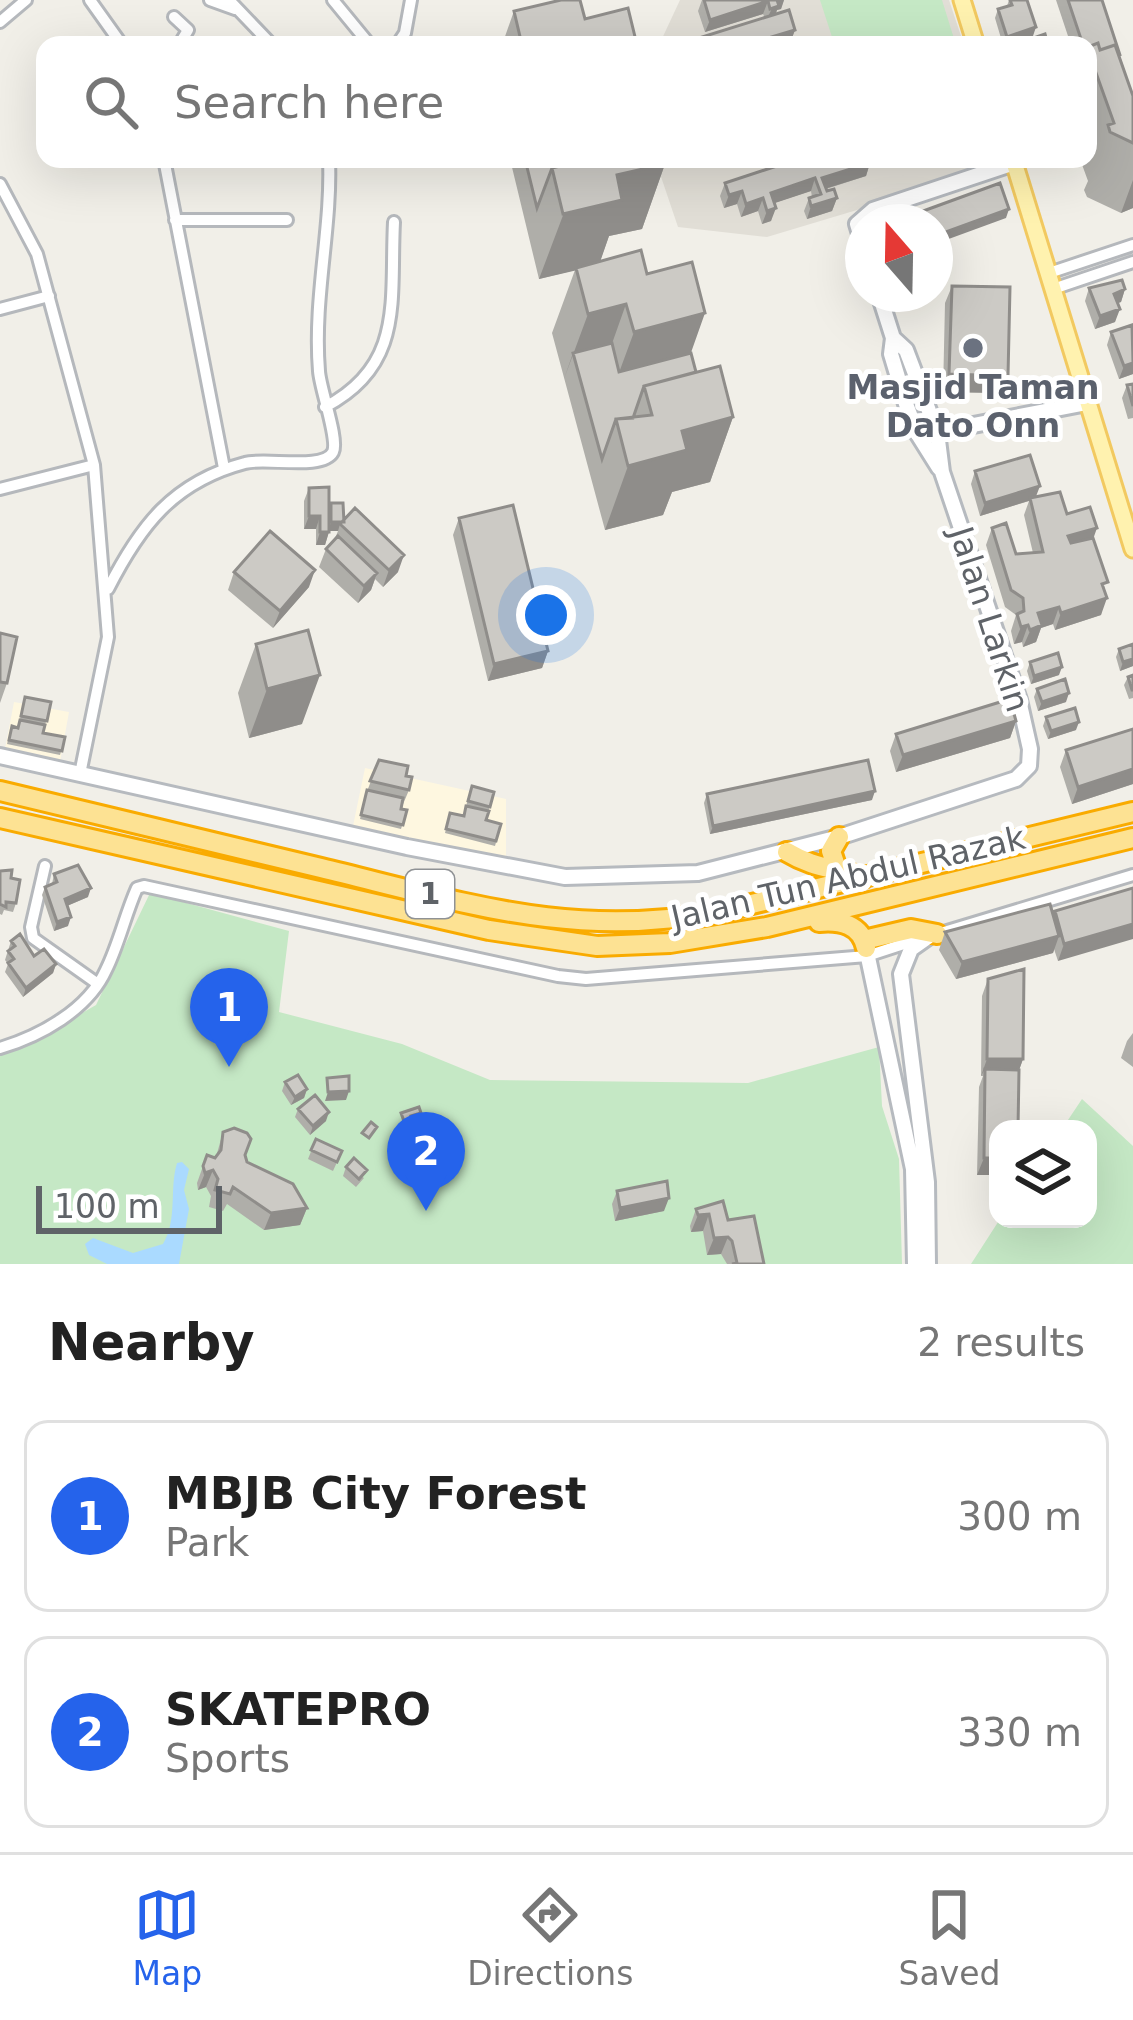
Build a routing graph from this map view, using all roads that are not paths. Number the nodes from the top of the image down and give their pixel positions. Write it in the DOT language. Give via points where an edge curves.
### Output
graph roads {
  1 [pos="26,0"];
  2 [pos="90,0"];
  3 [pos="210,0"];
  4 [pos="229,0"];
  5 [pos="333,0"];
  6 [pos="411,0"];
  7 [pos="962,0"];
  8 [pos="239,11"];
  9 [pos="174,16"];
  10 [pos="0,22"];
  11 [pos="116,36"];
  12 [pos="184,36"];
  13 [pos="263,36"];
  14 [pos="363,36"];
  15 [pos="403,36"];
  16 [pos="973,36"];
  17 [pos="166,168"];
  18 [pos="328,168"];
  19 [pos="993,168"];
  20 [pos="1015,168"];
  21 [pos="0,184"];
  22 [pos="890,204"];
  23 [pos="175,220"];
  24 [pos="287,220"];
  25 [pos="394,222"];
  26 [pos="1133,245"];
  27 [pos="1133,262"];
  28 [pos="1051,281"];
  29 [pos="49,296"];
  30 [pos="0,309"];
  31 [pos="885,312"];
  32 [pos="893,338"];
  33 [pos="904,397"];
  34 [pos="1087,403"];
  35 [pos="326,407"];
  36 [pos="938,432"];
  37 [pos="94,465"];
  38 [pos="224,468"];
  39 [pos="942,472"];
  40 [pos="0,489"];
  41 [pos="102,544"];
  42 [pos="129,549"];
  43 [pos="1133,549"];
  44 [pos="106,592"];
  45 [pos="0,756"];
  46 [pos="80,774"];
  47 [pos="0,791"];
  48 [pos="1133,812"];
  49 [pos="0,818"];
  50 [pos="839,837"];
  51 [pos="1133,838"];
  52 [pos="788,852"];
  53 [pos="45,866"];
  54 [pos="837,869"];
  55 [pos="1133,875"];
  56 [pos="864,878"];
  57 [pos="767,927"];
  58 [pos="933,935"];
  59 [pos="866,948"];
  60 [pos="98,984"];
  61 [pos="0,1048"];
  62 [pos="914,1264"];
  63 [pos="928,1264"];
  1 -- 10 [label="street"];
  2 -- 11 [label="street"];
  3 -- 8 [label="street"];
  4 -- 8 [label="street"];
  5 -- 14 [label="street"];
  6 -- 15 [label="street"];
  7 -- 16 [label="main road"];
  8 -- 13 [label="street"];
  9 -- 12 [label="street" via="188,30"];
  17 -- 23 [label="street"];
  18 -- 35 [label="street" via="317,293"];
  19 -- 22 [label="street"];
  20 -- 28 [label="main road"];
  21 -- 29 [label="street"];
  23 -- 24 [label="street"];
  23 -- 38 [label="street"];
  25 -- 35 [label="street" via="381,358"];
  26 -- 28 [label="street"];
  27 -- 28 [label="street"];
  28 -- 34 [label="main road"];
  29 -- 30 [label="street"];
  29 -- 37 [label="street"];
  31 -- 32 [label="street, Jalan Larkin"];
  32 -- 33 [label="street, Jalan Larkin"];
  32 -- 36 [label="street, Jalan Larkin" via="906,350"];
  33 -- 36 [label="street"];
  33 -- 39 [label="street, Jalan Larkin"];
  34 -- 36 [label="street"];
  34 -- 43 [label="main road"];
  35 -- 38 [label="street" via="334,441 323,461"];
  36 -- 39 [label="street, Jalan Larkin"];
  37 -- 40 [label="street"];
  37 -- 41 [label="street"];
  38 -- 42 [label="street" via="172,496"];
  39 -- 50 [label="street, Jalan Larkin" via="1018,700 1029,766 1016,779"];
  41 -- 42 [label="street"];
  41 -- 44 [label="street"];
  42 -- 44 [label="street"];
  44 -- 46 [label="street" via="108,637"];
  45 -- 46 [label="street"];
  46 -- 52 [label="street" via="565,878 698,873"];
  47 -- 56 [label="highway, Jalan Tun Abdul Razak / 1" via="583,923 684,919"];
  48 -- 56 [label="highway, Jalan Tun Abdul Razak / 1"];
  49 -- 57 [label="highway, Jalan Tun Abdul Razak / 1" via="567,943 631,947"];
  50 -- 52 [label="street"];
  50 -- 54 [label="highway" via="831,851"];
  51 -- 57 [label="highway, Jalan Tun Abdul Razak / 1"];
  52 -- 54 [label="highway"];
  53 -- 60 [label="street" via="33,938"];
  54 -- 56 [label="highway"];
  55 -- 58 [label="street"];
  57 -- 59 [label="highway" via="832,921 856,929"];
  58 -- 59 [label="highway" via="911,929"];
  58 -- 63 [label="street" via="911,949 901,974 927,1182"];
  59 -- 60 [label="street" via="620,978 558,976 151,887 136,888"];
  59 -- 62 [label="street" via="912,1163"];
  60 -- 61 [label="street" via="52,1025"];
}
